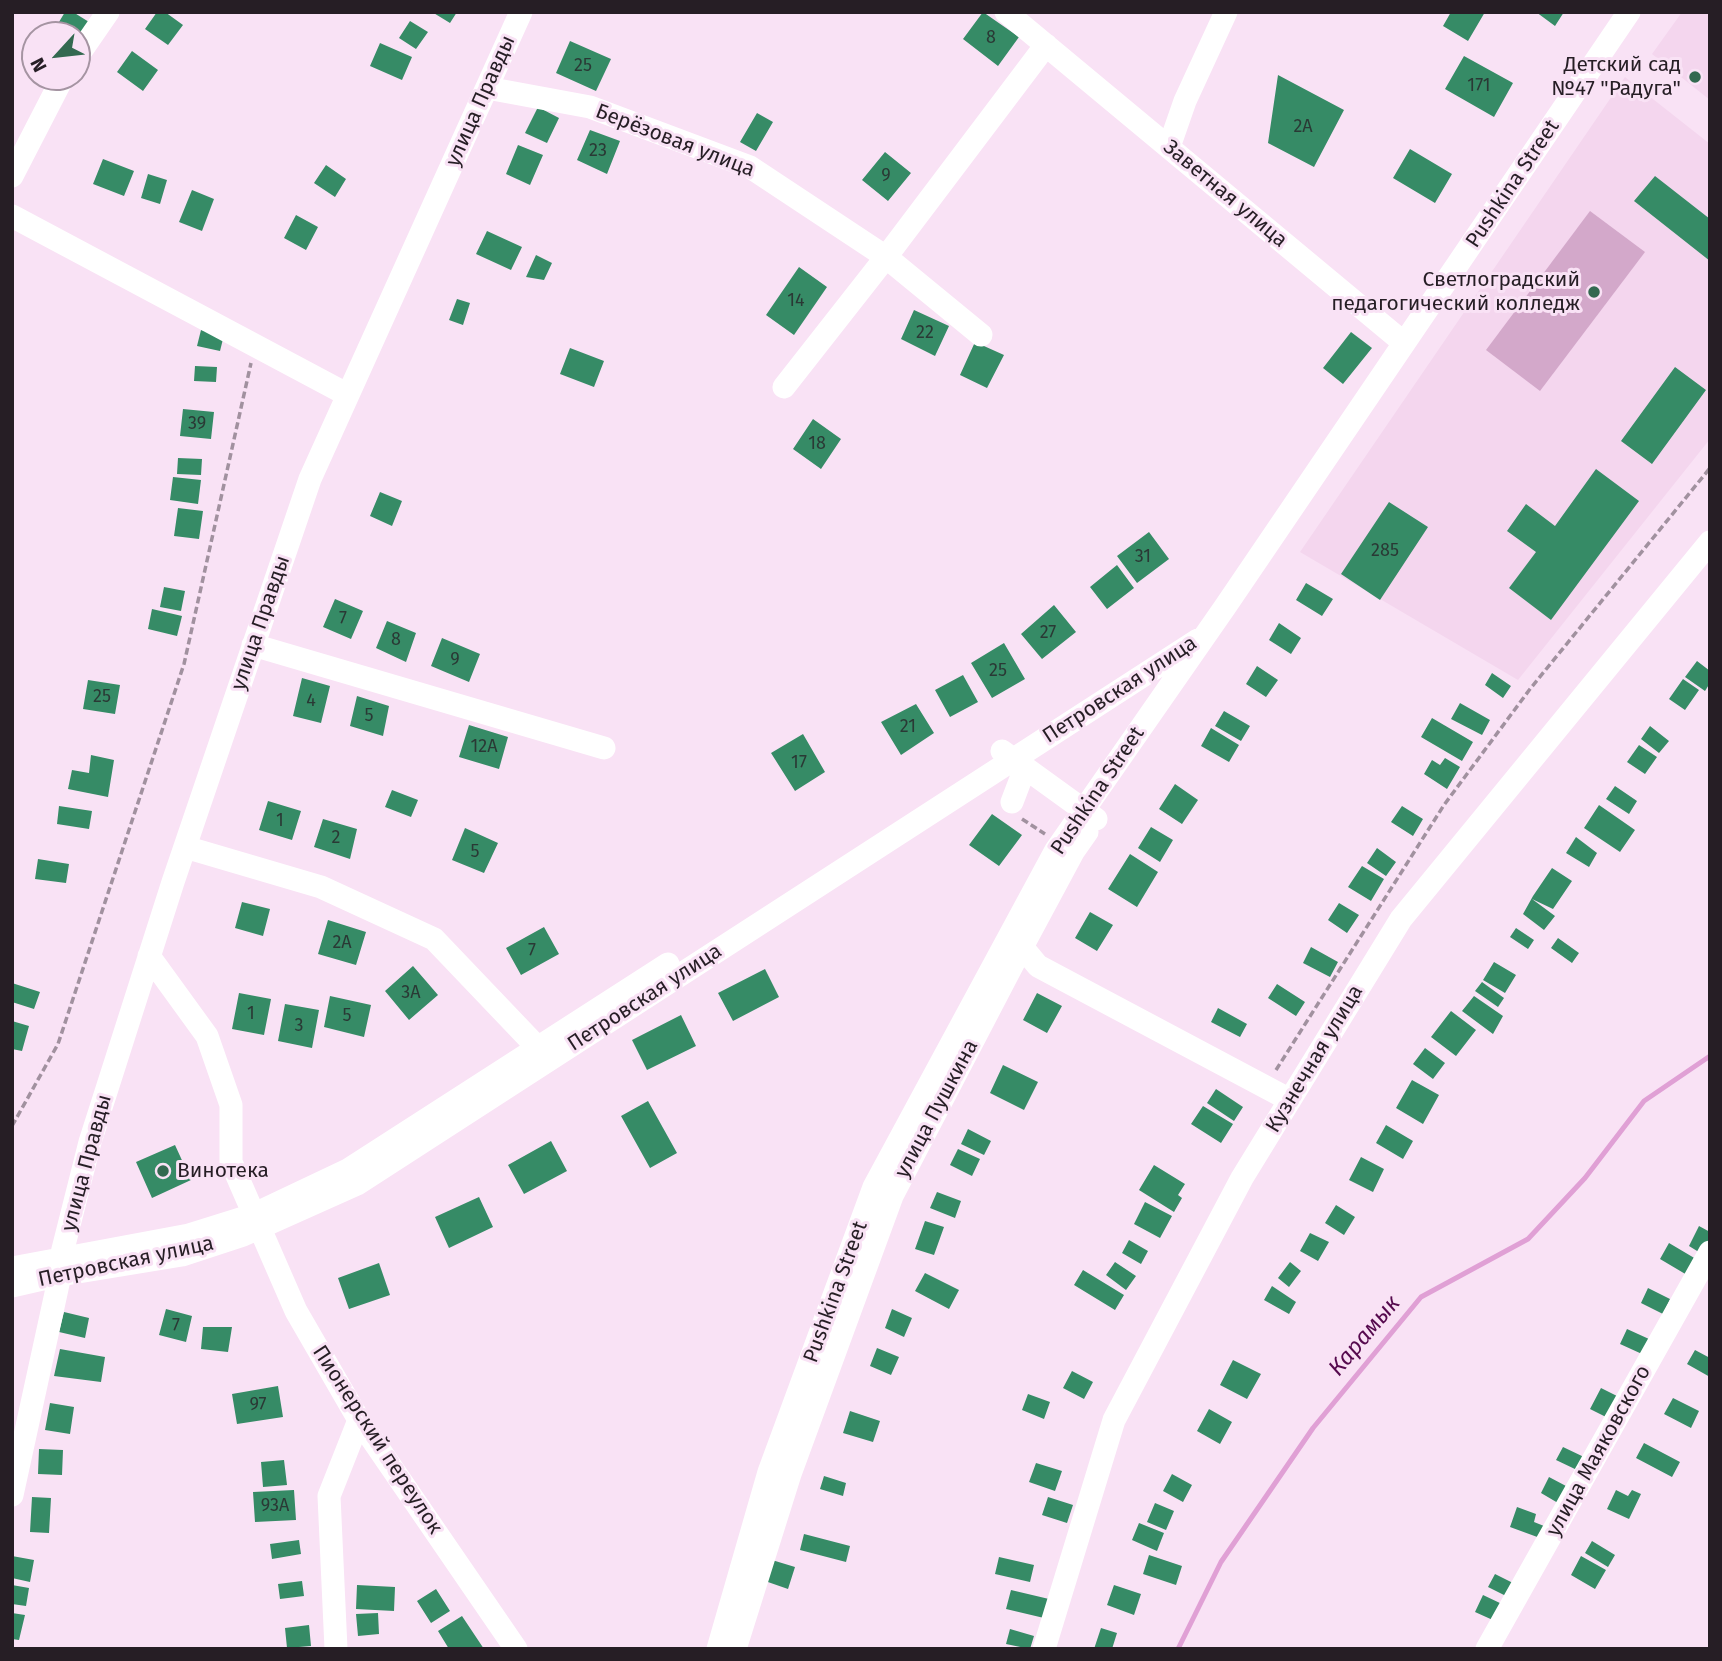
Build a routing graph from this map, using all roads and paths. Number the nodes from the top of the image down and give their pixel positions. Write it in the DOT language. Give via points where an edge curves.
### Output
graph roads {
  1 [pos="108,12"];
  2 [pos="521,12"];
  3 [pos="1006,12"];
  4 [pos="1226,12"];
  5 [pos="1629,12"];
  6 [pos="1646,12"];
  7 [pos="91,37"];
  8 [pos="1046,45"];
  9 [pos="487,88"];
  10 [pos="56,91"];
  11 [pos="1169,147"];
  12 [pos="12,176"];
  13 [pos="12,216"];
  14 [pos="886,257"];
  15 [pos="981,335"];
  16 [pos="1404,343"];
  17 [pos="255,346"];
  18 [pos="783,387"];
  19 [pos="348,395"];
  20 [pos="1710,468"];
  21 [pos="1710,542"];
  22 [pos="1231,612"];
  23 [pos="1205,635"];
  24 [pos="253,645"];
  25 [pos="604,748"];
  26 [pos="1013,759"];
  27 [pos="1012,802"];
  28 [pos="1090,815"];
  29 [pos="185,847"];
  30 [pos="1017,940"];
  31 [pos="149,956"];
  32 [pos="538,1048"];
  33 [pos="1266,1087"];
  34 [pos="1290,1100"];
  35 [pos="12,1126"];
  36 [pos="256,1222"];
  37 [pos="1710,1252"];
  38 [pos="61,1266"];
  39 [pos="15,1269"];
  40 [pos="359,1420"];
  41 [pos="12,1495"];
  42 [pos="336,1649"];
  43 [pos="516,1649"];
  44 [pos="718,1649"];
  45 [pos="735,1649"];
  46 [pos="1044,1649"];
  47 [pos="1487,1649"];
  1 -- 7 [label="street"];
  2 -- 9 [label="street, улица Правды"];
  3 -- 8 [label="street, Заветная улица"];
  4 -- 11 [label="street"];
  5 -- 16 [label="street, Pushkina Street"];
  6 -- 22 [label="street"];
  8 -- 11 [label="street, Заветная улица"];
  8 -- 14 [label="street"];
  9 -- 14 [label="street, Берёзовая улица" via="590,107 750,167"];
  9 -- 19 [label="street, улица Правды"];
  10 -- 12 [label="street"];
  11 -- 16 [label="street, Заветная улица"];
  13 -- 17 [label="street"];
  14 -- 15 [label="street, Берёзовая улица"];
  14 -- 18 [label="street"];
  16 -- 22 [label="street, Pushkina Street"];
  17 -- 19 [label="street"];
  17 -- 35 [label="path" via="184,664 58,1044"];
  19 -- 24 [label="street, улица Правды" via="310,479"];
  20 -- 33 [label="path" via="1530,689 1444,805"];
  21 -- 34 [label="street, Кузнечная улица" via="1401,919"];
  22 -- 23 [label="street, Pushkina Street"];
  22 -- 26 [label="street"];
  22 -- 28 [label="street, улица Пушкина"];
  23 -- 26 [label="street, Петровская улица"];
  23 -- 28 [label="street, Pushkina Street"];
  24 -- 25 [label="street"];
  24 -- 29 [label="street, улица Правды"];
  26 -- 27 [label="street"];
  26 -- 28 [label="street"];
  26 -- 32 [label="street"];
  26 -- 36 [label="street, Петровская улица" via="358,1184"];
  28 -- 30 [label="street, улица Пушкина" via="1073,852"];
  29 -- 31 [label="street, улица Правды"];
  29 -- 32 [label="street" via="321,887 434,939"];
  30 -- 33 [label="street" via="1038,966"];
  30 -- 44 [label="street, Pushkina Street" via="874,1187 769,1472"];
  30 -- 45 [label="street, улица Пушкина" via="892,1196 790,1474"];
  31 -- 36 [label="street, Пионерский переулок" via="207,1036 231,1105 231,1162"];
  31 -- 38 [label="street, улица Правды" via="90,1142"];
  32 -- 36 [label="street" via="348,1170"];
  33 -- 34 [label="street"];
  34 -- 46 [label="street, Кузнечная улица" via="1242,1178 1114,1420"];
  36 -- 38 [label="street"];
  36 -- 40 [label="street, Пионерский переулок" via="296,1311"];
  37 -- 47 [label="street, улица Маяковского"];
  38 -- 39 [label="street"];
  38 -- 41 [label="street, улица Правды"];
  40 -- 42 [label="street" via="329,1496"];
  40 -- 43 [label="street, Пионерский переулок"];
}
